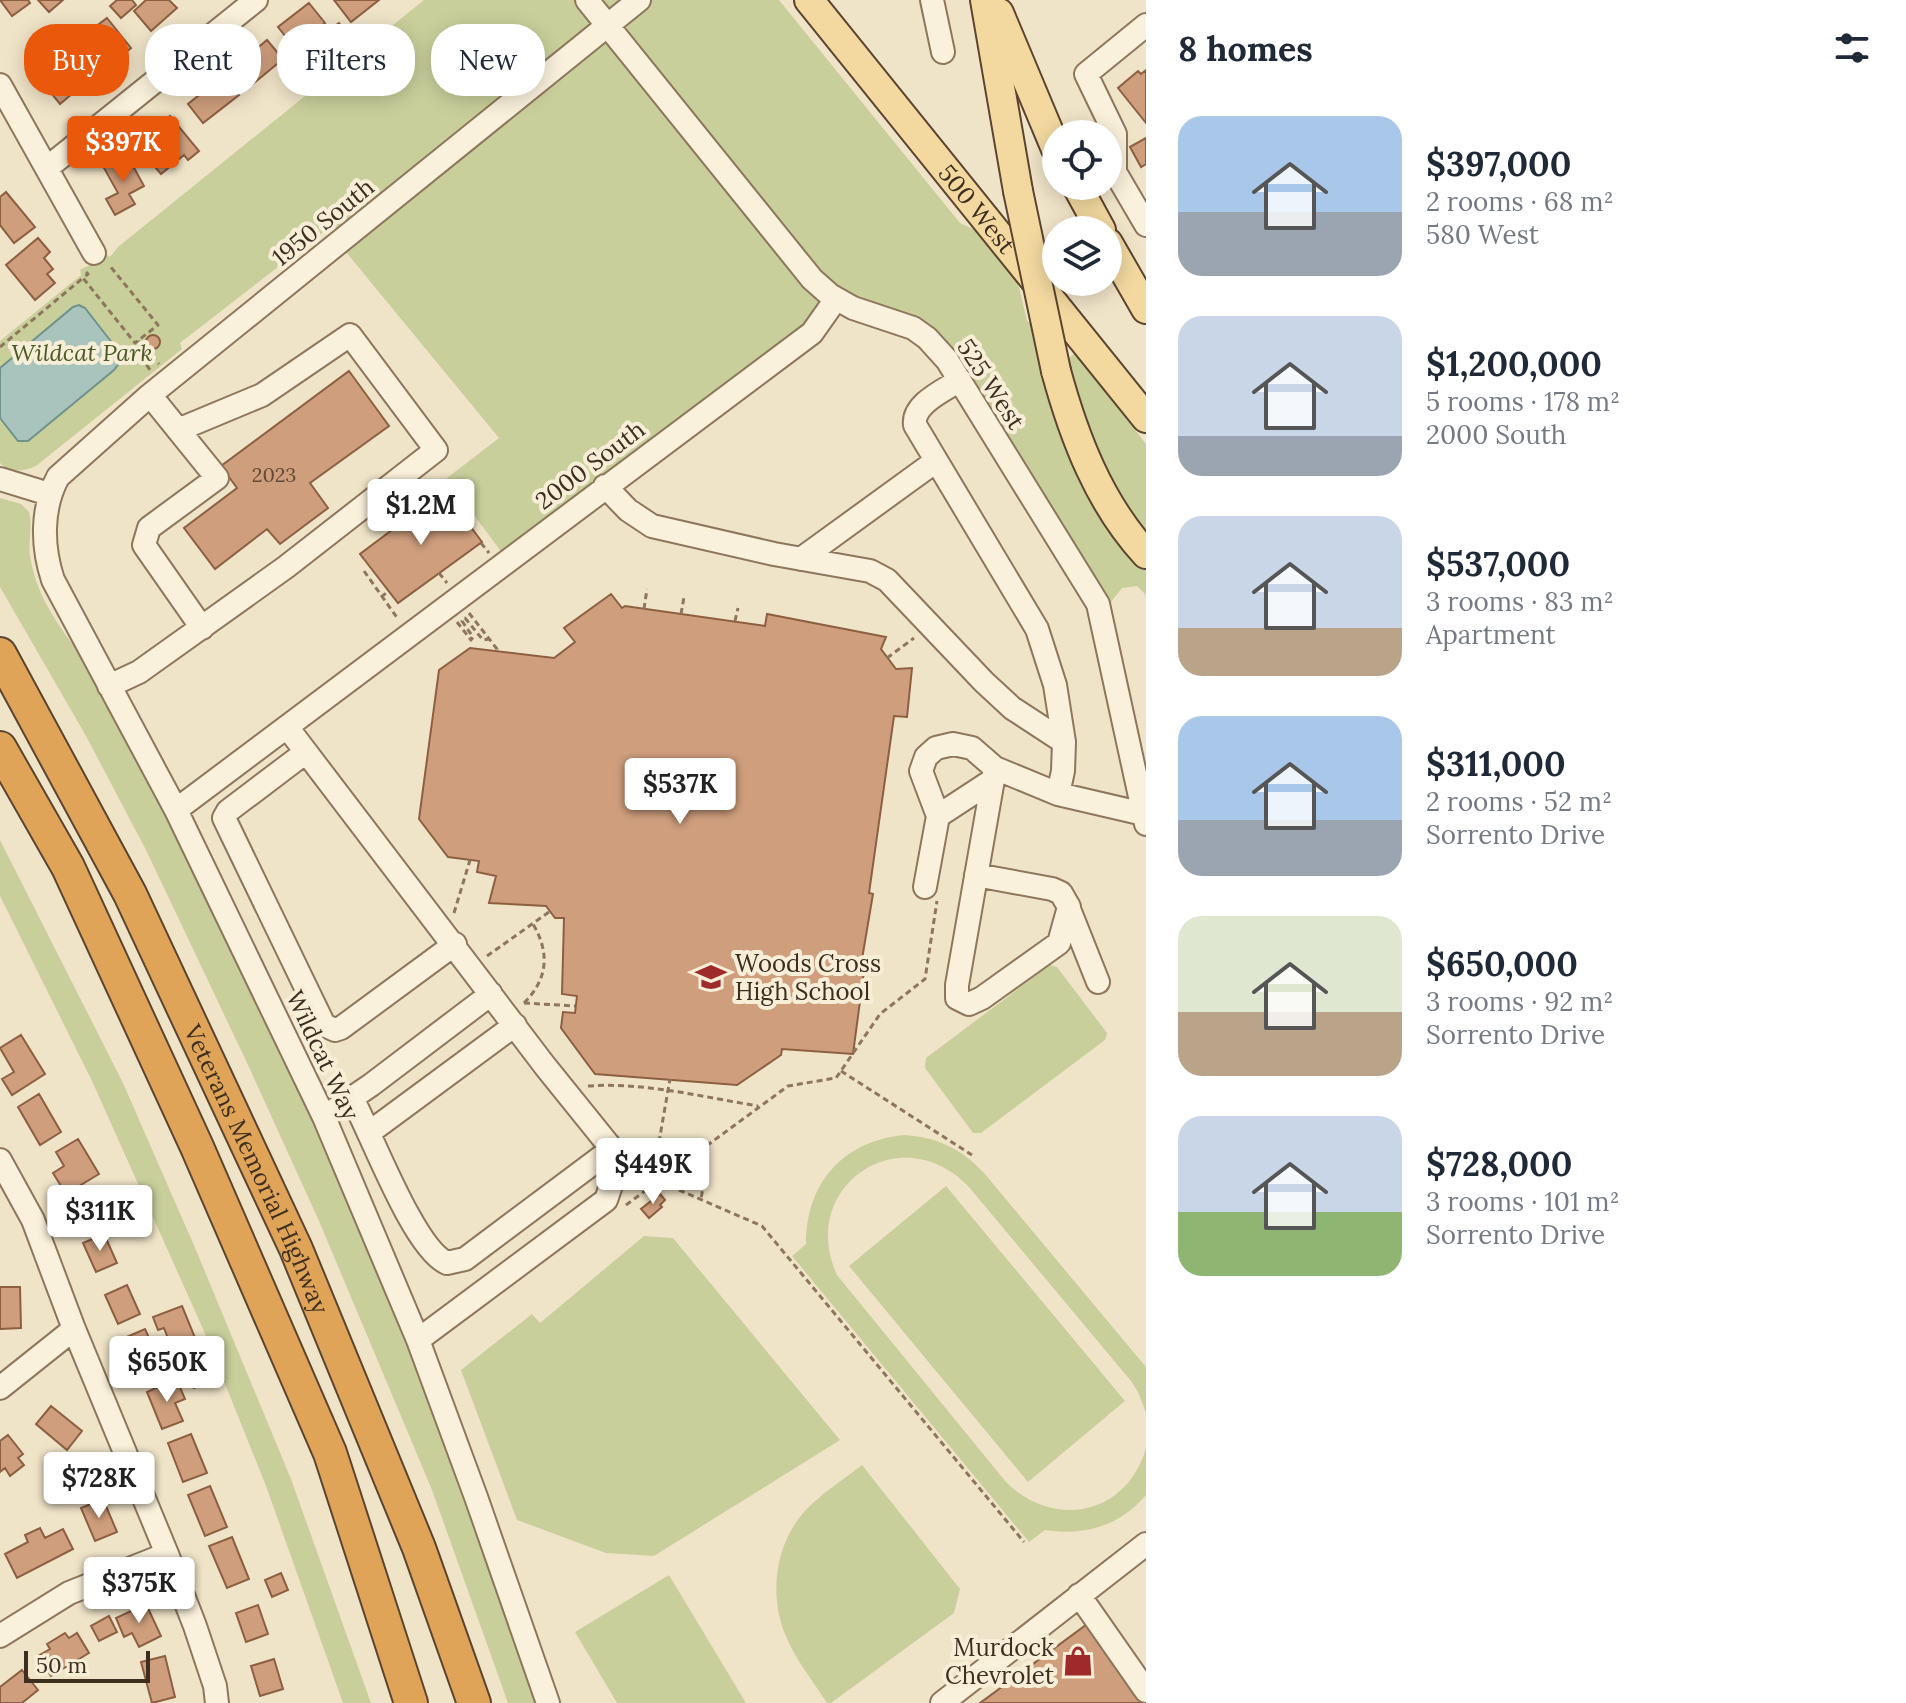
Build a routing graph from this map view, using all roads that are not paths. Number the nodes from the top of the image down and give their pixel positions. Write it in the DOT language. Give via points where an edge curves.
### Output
graph roads {
  1 [pos="256,0"];
  2 [pos="587,0"];
  3 [pos="639,0"];
  4 [pos="809,0"];
  5 [pos="932,0"];
  6 [pos="985,0"];
  7 [pos="993,0"];
  8 [pos="1146,25"];
  9 [pos="607,26"];
  10 [pos="943,52"];
  11 [pos="0,85"];
  12 [pos="1044,120"];
  13 [pos="47,168"];
  14 [pos="1146,225"];
  15 [pos="93,259"];
  16 [pos="1122,267"];
  17 [pos="836,299"];
  18 [pos="1146,309"];
  19 [pos="960,380"];
  20 [pos="150,395"];
  21 [pos="1146,418"];
  22 [pos="178,430"];
  23 [pos="936,461"];
  24 [pos="0,479"];
  25 [pos="605,486"];
  26 [pos="49,494"];
  27 [pos="1146,554"];
  28 [pos="801,559"];
  29 [pos="202,628"];
  30 [pos="0,654"];
  31 [pos="109,686"];
  32 [pos="287,727"];
  33 [pos="1064,742"];
  34 [pos="0,748"];
  35 [pos="306,752"];
  36 [pos="994,774"];
  37 [pos="1058,794"];
  38 [pos="176,810"];
  39 [pos="938,816"];
  40 [pos="1145,819"];
  41 [pos="976,875"];
  42 [pos="932,890"];
  43 [pos="1069,907"];
  44 [pos="455,944"];
  45 [pos="1098,982"];
  46 [pos="491,994"];
  47 [pos="324,1025"];
  48 [pos="515,1025"];
  49 [pos="294,1051"];
  50 [pos="352,1098"];
  51 [pos="324,1117"];
  52 [pos="370,1132"];
  53 [pos="612,1149"];
  54 [pos="0,1160"];
  55 [pos="74,1329"];
  56 [pos="418,1340"];
  57 [pos="0,1388"];
  58 [pos="1146,1544"];
  59 [pos="167,1554"];
  60 [pos="1079,1595"];
  61 [pos="0,1636"];
  62 [pos="1146,1691"];
  63 [pos="217,1703"];
  64 [pos="411,1703"];
  65 [pos="474,1703"];
  66 [pos="548,1703"];
  67 [pos="942,1703"];
  1 -- 13 [label="street" via="226,11"];
  2 -- 9 [label="street, 525 West"];
  3 -- 9 [label="street, 1950 South"];
  4 -- 21 [label="main road, 500 West"];
  5 -- 10 [label="street"];
  6 -- 27 [label="main road, bridge" via="1018,191 1069,420 1111,508"];
  7 -- 12 [label="main road"];
  8 -- 14 [label="street" via="1086,74 1115,134 1115,172"];
  9 -- 17 [label="street, 525 West" via="804,270"];
  9 -- 20 [label="street, 1950 South"];
  11 -- 13 [label="street"];
  13 -- 15 [label="street"];
  16 -- 18 [label="main road"];
  17 -- 19 [label="street, 525 West" via="913,328 938,348"];
  17 -- 25 [label="street, 2000 South" via="812,333"];
  19 -- 23 [label="street" via="914,417"];
  19 -- 40 [label="street, 525 West" via="1098,604"];
  20 -- 22 [label="street"];
  20 -- 26 [label="street, 1950 South" via="58,477"];
  22 -- 29 [label="street" via="217,478 149,528 144,545"];
  22 -- 29 [label="street" via="262,395 350,335 436,450"];
  23 -- 28 [label="street"];
  23 -- 33 [label="street" via="1037,629 1055,685"];
  24 -- 26 [label="street"];
  25 -- 28 [label="street" via="652,526"];
  25 -- 32 [label="street, 2000 South"];
  26 -- 31 [label="street, Wildcat Way" via="48,564"];
  28 -- 33 [label="street" via="870,571 887,580 1012,708"];
  29 -- 31 [label="street"];
  30 -- 65 [label="highway, Veterans Memorial Highway" via="130,894 296,1249 419,1548"];
  31 -- 38 [label="street, Wildcat Way"];
  32 -- 35 [label="street"];
  32 -- 38 [label="street, 2000 South"];
  33 -- 37 [label="street"];
  34 -- 64 [label="highway, Veterans Memorial Highway" via="68,867 330,1453"];
  35 -- 44 [label="street"];
  35 -- 47 [label="street" via="224,818"];
  36 -- 37 [label="street"];
  36 -- 39 [label="street"];
  36 -- 39 [label="street" via="972,748 936,748 921,771"];
  36 -- 41 [label="street"];
  37 -- 40 [label="street"];
  38 -- 49 [label="street, Wildcat Way"];
  39 -- 42 [label="street"];
  41 -- 43 [label="street" via="1052,889"];
  41 -- 43 [label="street" via="957,985 962,1002 982,998 1059,943"];
  43 -- 45 [label="street"];
  44 -- 46 [label="street"];
  44 -- 47 [label="street" via="341,1028"];
  46 -- 48 [label="street"];
  46 -- 50 [label="street"];
  47 -- 49 [label="street"];
  48 -- 52 [label="street"];
  48 -- 53 [label="street"];
  49 -- 51 [label="street, Wildcat Way"];
  50 -- 51 [label="street"];
  50 -- 52 [label="street"];
  51 -- 56 [label="street, Wildcat Way"];
  52 -- 53 [label="street" via="412,1226 431,1252 447,1263 465,1259"];
  53 -- 56 [label="street" via="620,1159 606,1200"];
  54 -- 55 [label="street" via="33,1220"];
  55 -- 57 [label="street"];
  55 -- 59 [label="street"];
  56 -- 66 [label="street, Wildcat Way"];
  58 -- 60 [label="street"];
  59 -- 61 [label="street" via="69,1593"];
  59 -- 63 [label="street"];
  60 -- 62 [label="street"];
  60 -- 67 [label="street"];
}
